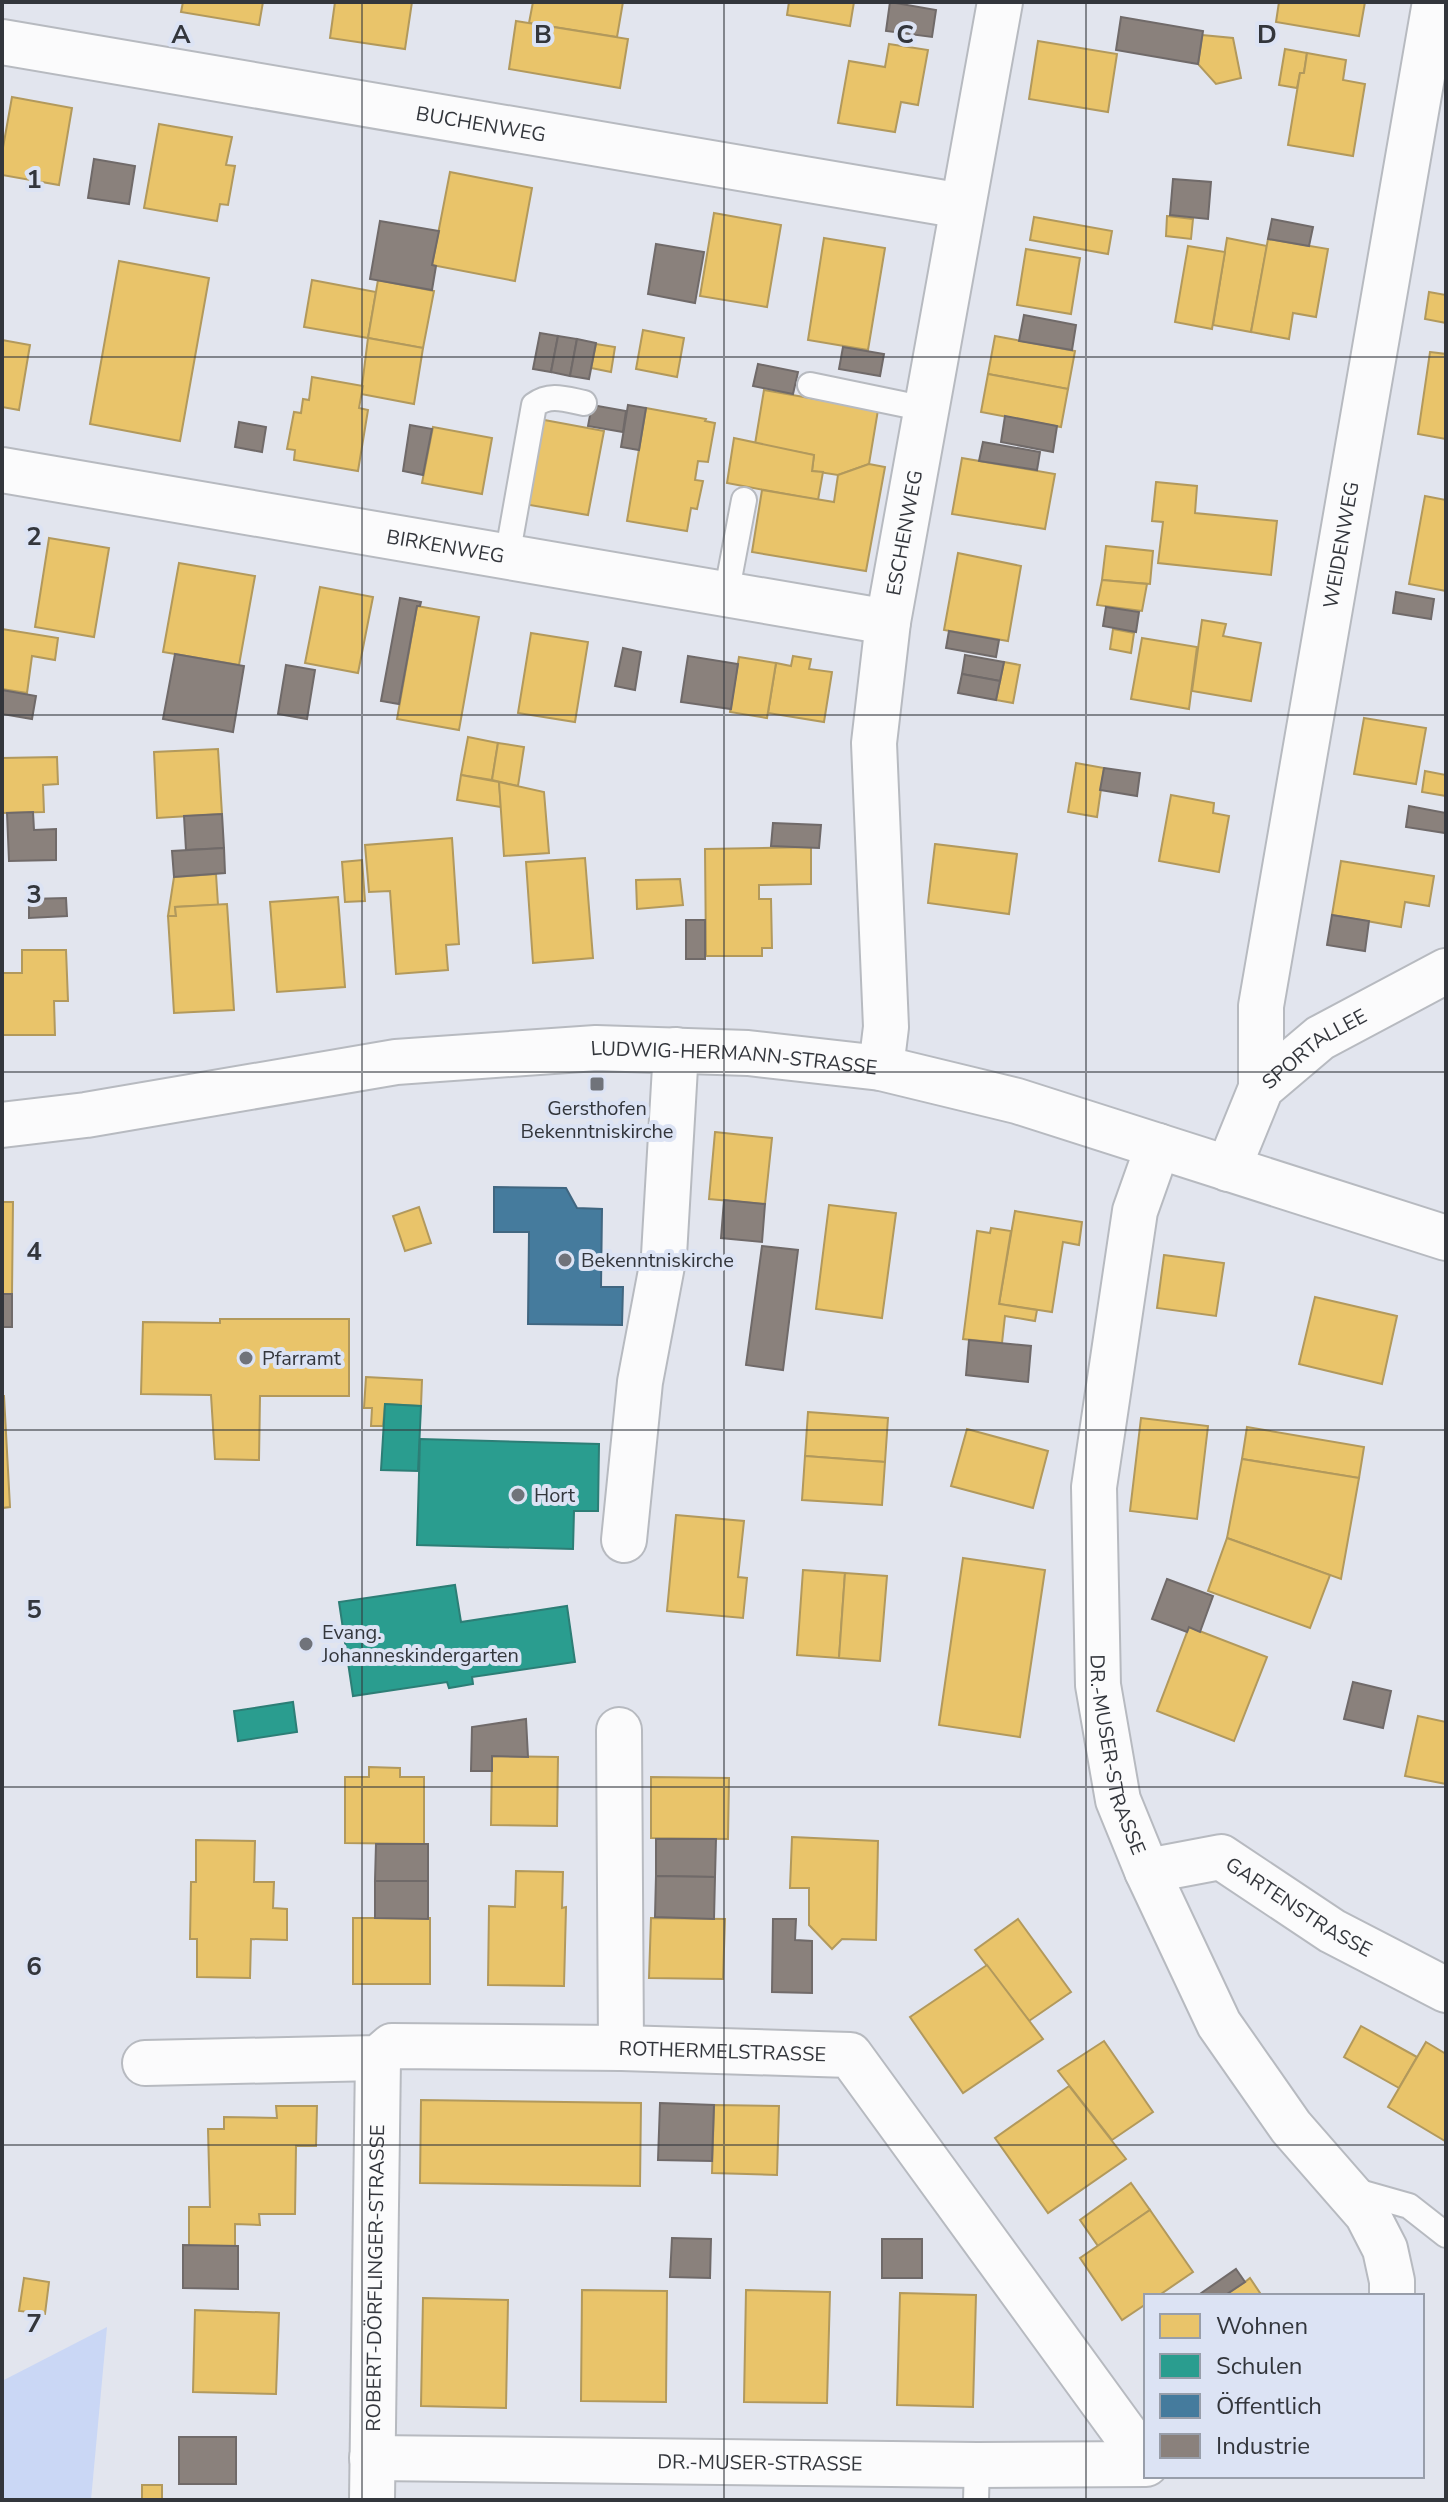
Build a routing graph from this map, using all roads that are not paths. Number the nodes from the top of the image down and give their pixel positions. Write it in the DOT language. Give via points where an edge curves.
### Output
graph roads {
  1 [pos="1000,2"];
  2 [pos="1435,2"];
  3 [pos="2,42"];
  4 [pos="962,206"];
  5 [pos="810,385"];
  6 [pos="584,403"];
  7 [pos="926,409"];
  8 [pos="2,470"];
  9 [pos="744,500"];
  10 [pos="507,557"];
  11 [pos="726,595"];
  12 [pos="888,622"];
  13 [pos="1446,971"];
  14 [pos="676,1050"];
  15 [pos="881,1068"];
  16 [pos="1261,1088"];
  17 [pos="2,1125"];
  18 [pos="1158,1146"];
  19 [pos="1228,1169"];
  20 [pos="1446,1238"];
  21 [pos="624,1540"];
  22 [pos="619,1730"];
  23 [pos="1147,1871"];
  24 [pos="1446,1990"];
  25 [pos="621,2048"];
  26 [pos="378,2058"];
  27 [pos="145,2063"];
  28 [pos="1346,2189"];
  29 [pos="1446,2235"];
  30 [pos="1392,2294"];
  31 [pos="1144,2460"];
  32 [pos="1144,2463"];
  33 [pos="372,2479"];
  34 [pos="977,2482"];
  1 -- 4 [label="street, ESCHENWEG"];
  2 -- 16 [label="street, WEIDENWEG" via="1261,1006"];
  3 -- 4 [label="street, BUCHENWEG"];
  4 -- 7 [label="street, ESCHENWEG"];
  5 -- 7 [label="lane"];
  6 -- 10 [label="lane" via="552,397 534,405"];
  7 -- 12 [label="street, ESCHENWEG"];
  8 -- 10 [label="street, BIRKENWEG"];
  9 -- 11 [label="lane"];
  10 -- 11 [label="street, BIRKENWEG"];
  11 -- 12 [label="street, BIRKENWEG"];
  12 -- 15 [label="street, ESCHENWEG" via="874,743 886,1027"];
  13 -- 16 [label="street, SPORTALLEE" via="1320,1038"];
  14 -- 15 [label="street, LUDWIG-HERMANN-STRASSE"];
  14 -- 17 [label="street, LUDWIG-HERMANN-STRASSE" via="596,1048 396,1062"];
  14 -- 21 [label="street" via="664,1255 640,1382"];
  15 -- 18 [label="street, LUDWIG-HERMANN-STRASSE" via="1017,1101"];
  16 -- 19 [label="street, SPORTALLEE"];
  18 -- 19 [label="street, LUDWIG-HERMANN-STRASSE"];
  18 -- 23 [label="street, DR.-MUSER-STRASSE" via="1135,1211 1094,1487 1098,1685 1118,1800"];
  19 -- 20 [label="street, LUDWIG-HERMANN-STRASSE"];
  22 -- 25 [label="street"];
  23 -- 24 [label="street, GARTENSTRASSE" via="1221,1857 1332,1931"];
  23 -- 28 [label="street, DR.-MUSER-STRASSE" via="1219,2024 1291,2127"];
  25 -- 26 [label="street, ROTHERMELSTRASSE" via="392,2046"];
  25 -- 31 [label="street, ROTHERMELSTRASSE" via="850,2055"];
  26 -- 27 [label="street, ROTHERMELSTRASSE"];
  26 -- 33 [label="street, ROBERT-DÖRFLINGER-STRASSE"];
  28 -- 29 [label="lane" via="1409,2206"];
  28 -- 30 [label="street, DR.-MUSER-STRASSE" via="1385,2249"];
  32 -- 34 [label="street, DR.-MUSER-STRASSE"];
  33 -- 34 [label="street, DR.-MUSER-STRASSE"];
}
